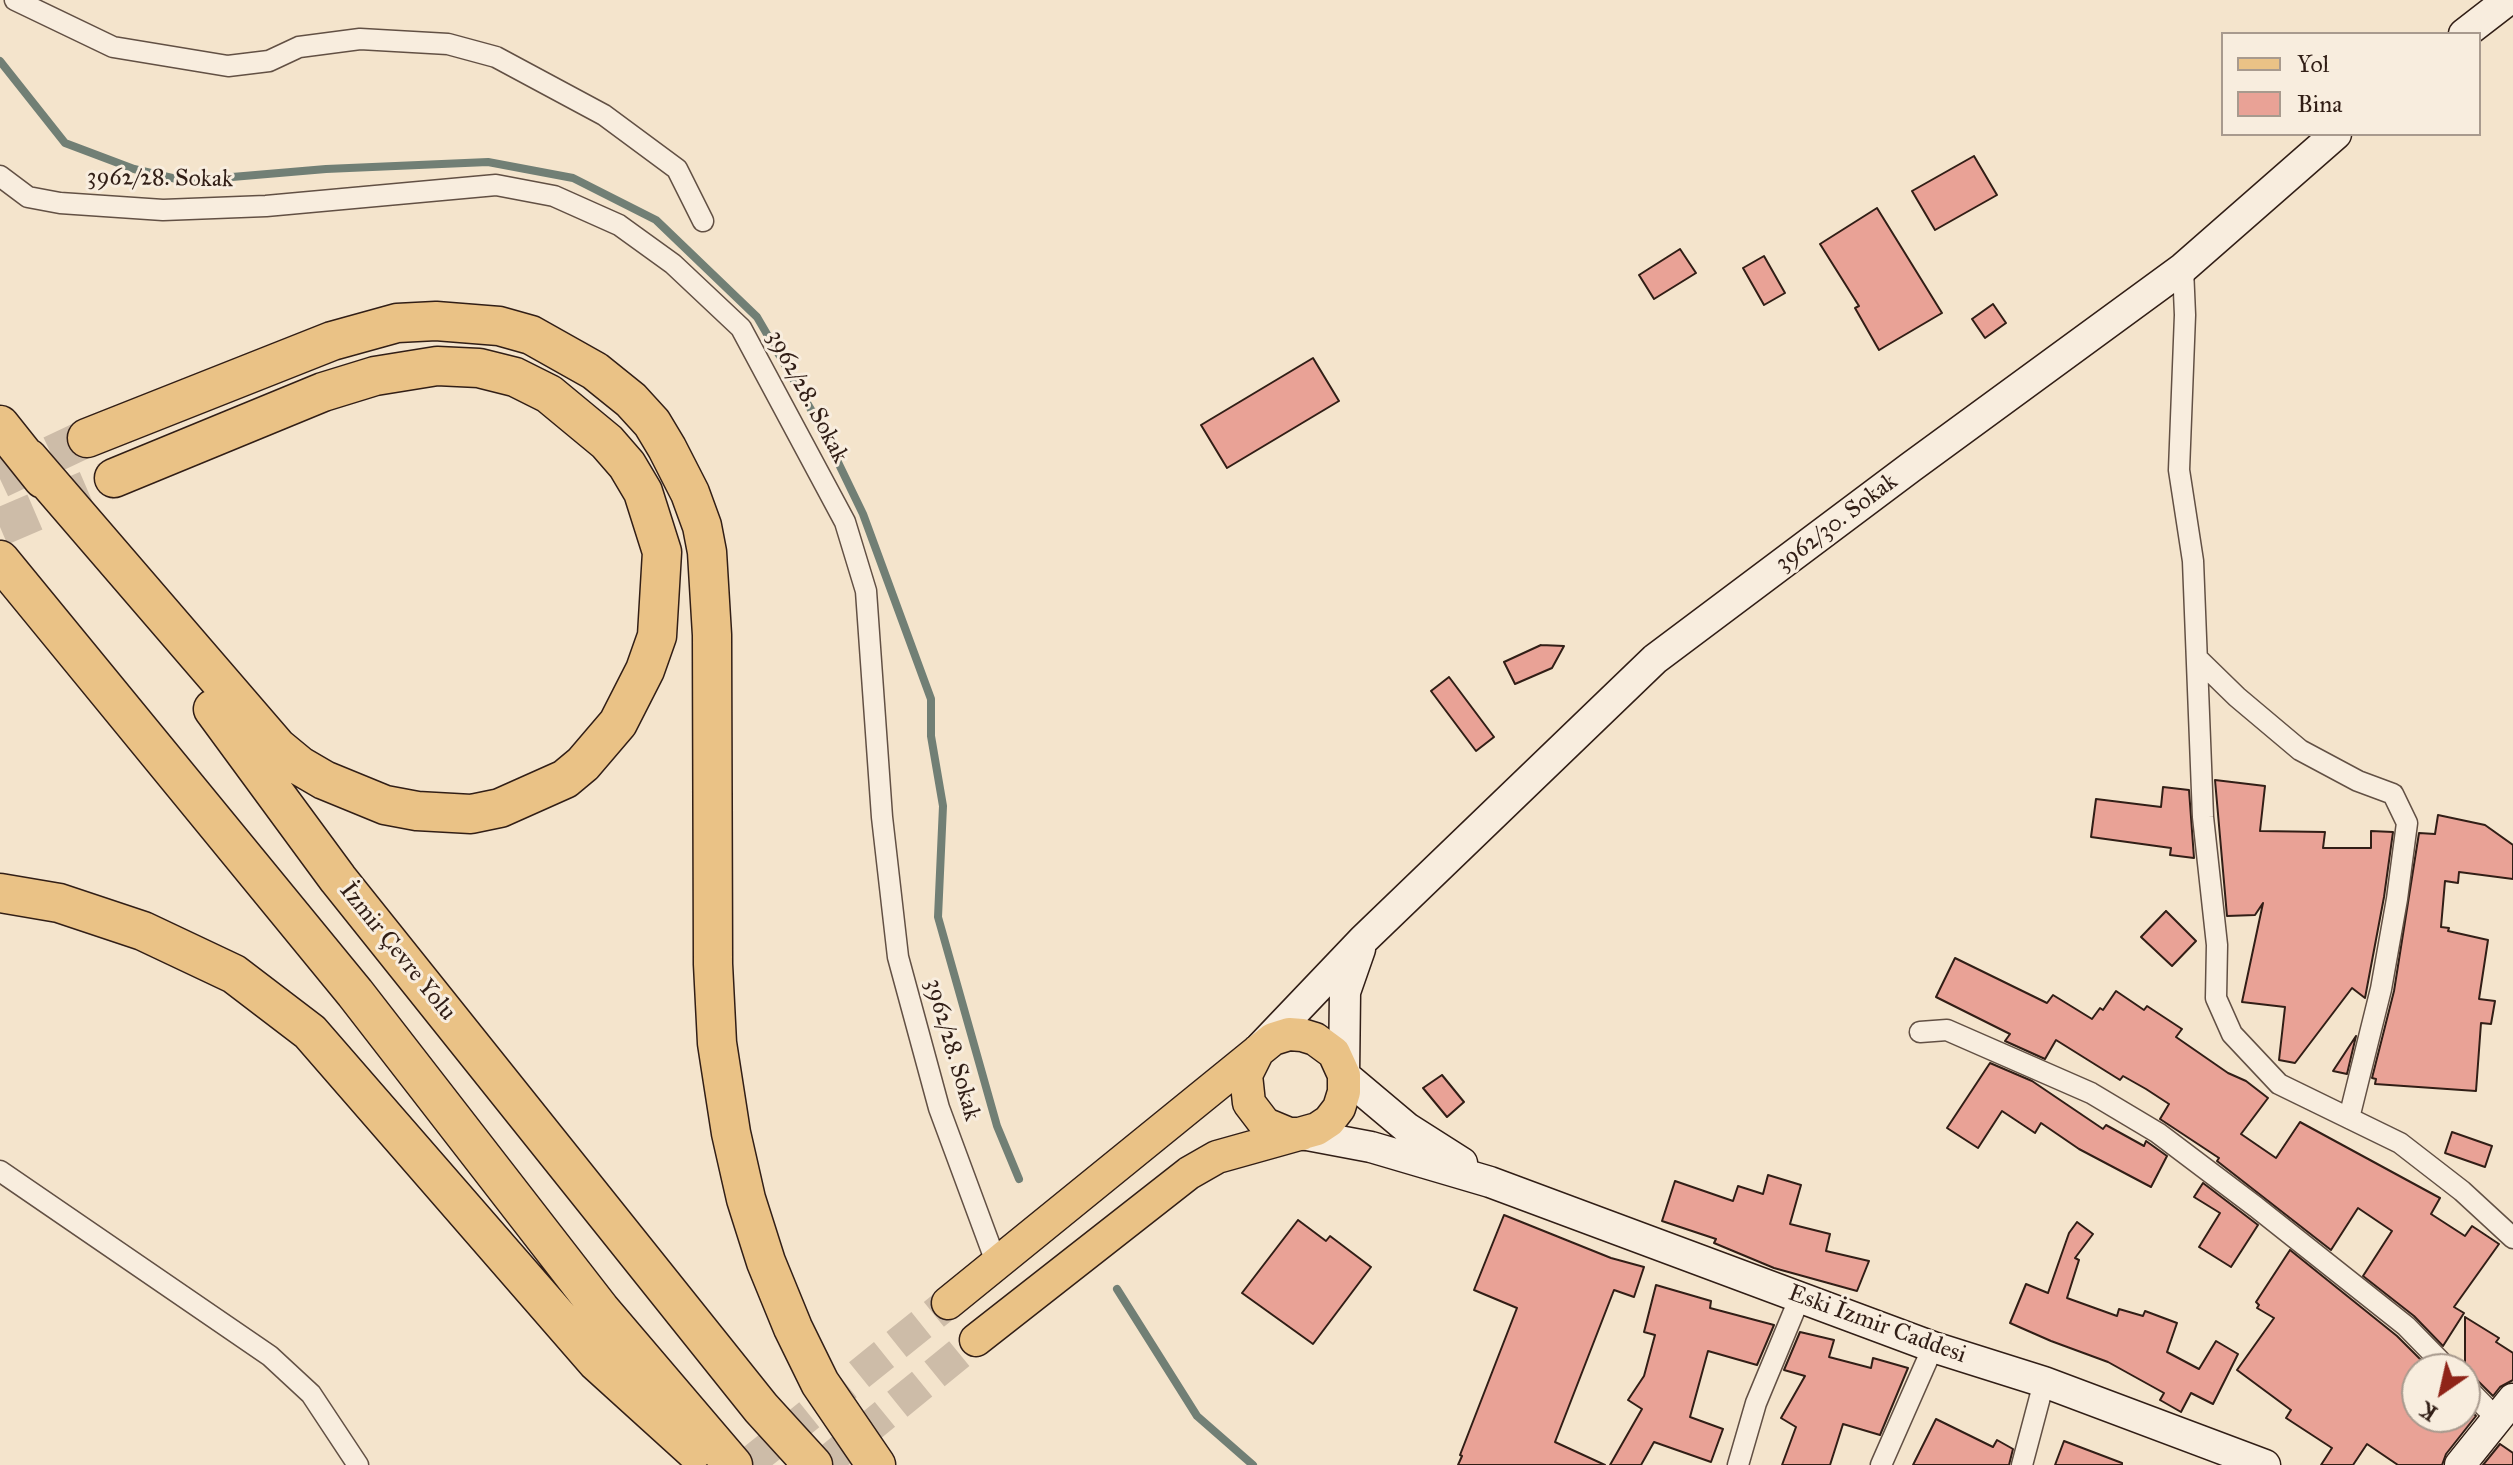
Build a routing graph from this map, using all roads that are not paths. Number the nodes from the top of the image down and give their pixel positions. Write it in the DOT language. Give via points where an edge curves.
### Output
graph roads {
  1 [pos="15,0"];
  2 [pos="2508,0"];
  3 [pos="2467,32"];
  4 [pos="2334,136"];
  5 [pos="0,176"];
  6 [pos="703,221"];
  7 [pos="2183,268"];
  8 [pos="0,425"];
  9 [pos="87,438"];
  10 [pos="28,458"];
  11 [pos="114,478"];
  12 [pos="0,560"];
  13 [pos="2198,659"];
  14 [pos="0,893"];
  15 [pos="1363,940"];
  16 [pos="1920,1032"];
  17 [pos="1260,1048"];
  18 [pos="1344,1075"];
  19 [pos="2349,1118"];
  20 [pos="1302,1134"];
  21 [pos="0,1171"];
  22 [pos="1490,1182"];
  23 [pos="2513,1238"];
  24 [pos="996,1262"];
  25 [pos="1800,1297"];
  26 [pos="948,1303"];
  27 [pos="976,1340"];
  28 [pos="1933,1347"];
  29 [pos="2432,1353"];
  30 [pos="2044,1382"];
  31 [pos="2481,1395"];
  32 [pos="2506,1409"];
  33 [pos="358,1465"];
  34 [pos="710,1465"];
  35 [pos="733,1465"];
  36 [pos="813,1465"];
  37 [pos="876,1465"];
  38 [pos="1738,1465"];
  39 [pos="1881,1465"];
  40 [pos="2022,1465"];
  41 [pos="2265,1465"];
  42 [pos="2460,1465"];
  1 -- 6 [label="street" via="113,47 228,66 269,61 299,47 360,39 448,44 496,57 604,115 677,169"];
  2 -- 3 [label="main road"];
  4 -- 7 [label="main road, 3962/30. Sokak"];
  5 -- 24 [label="street, 3962/28. Sokak" via="28,197 163,210 496,185 554,196 619,225 673,264 741,328 845,522 866,591 898,957 939,1108"];
  7 -- 13 [label="street" via="2179,470 2193,561"];
  7 -- 15 [label="main road, 3962/30. Sokak" via="1655,659"];
  8 -- 10 [label="highway, İzmir Çevre Yolu"];
  9 -- 37 [label="highway" via="332,341 397,323 436,321 499,326 531,335 595,371 652,423 690,493 707,552 713,964 717,1043 731,1133 746,1199 793,1328 820,1383"];
  10 -- 11 [label="highway" via="277,747 324,780 385,805 471,814 514,803 565,779 618,723 657,636 662,552 643,492 607,442 549,394 515,377 437,366 375,376 323,392"];
  10 -- 36 [label="highway, İzmir Çevre Yolu" via="338,879 761,1408"];
  12 -- 35 [label="highway" via="355,993 600,1309"];
  13 -- 19 [label="street" via="2216,998 2232,1034 2279,1084"];
  13 -- 19 [label="street" via="2300,750 2393,794 2407,823 2381,989"];
  14 -- 34 [label="highway" via="59,903 143,931 234,974 310,1032 597,1362"];
  15 -- 17 [label="main road, 3962/30. Sokak"];
  15 -- 18 [label="main road" via="1345,992"];
  16 -- 29 [label="street" via="1947,1030 2091,1093 2158,1133 2406,1326"];
  17 -- 18 [label="main road" via="1289,1034 1315,1039 1334,1053"];
  17 -- 20 [label="main road" via="1246,1075 1249,1103 1265,1124"];
  17 -- 24 [label="main road"];
  18 -- 20 [label="main road" via="1339,1108 1329,1121"];
  18 -- 22 [label="main road, Eski İzmir Caddesi" via="1407,1128"];
  19 -- 23 [label="street" via="2400,1143"];
  20 -- 22 [label="main road, Eski İzmir Caddesi" via="1371,1147"];
  20 -- 27 [label="main road" via="1217,1157 1189,1173"];
  21 -- 33 [label="street" via="270,1356 311,1394"];
  22 -- 25 [label="main road, Eski İzmir Caddesi"];
  24 -- 26 [label="main road"];
  25 -- 28 [label="main road, Eski İzmir Caddesi"];
  25 -- 38 [label="street" via="1756,1403"];
  28 -- 30 [label="main road, Eski İzmir Caddesi"];
  28 -- 39 [label="street"];
  30 -- 40 [label="street"];
  30 -- 41 [label="main road, Eski İzmir Caddesi"];
  31 -- 32 [label="street"];
  32 -- 42 [label="main road"];
}
